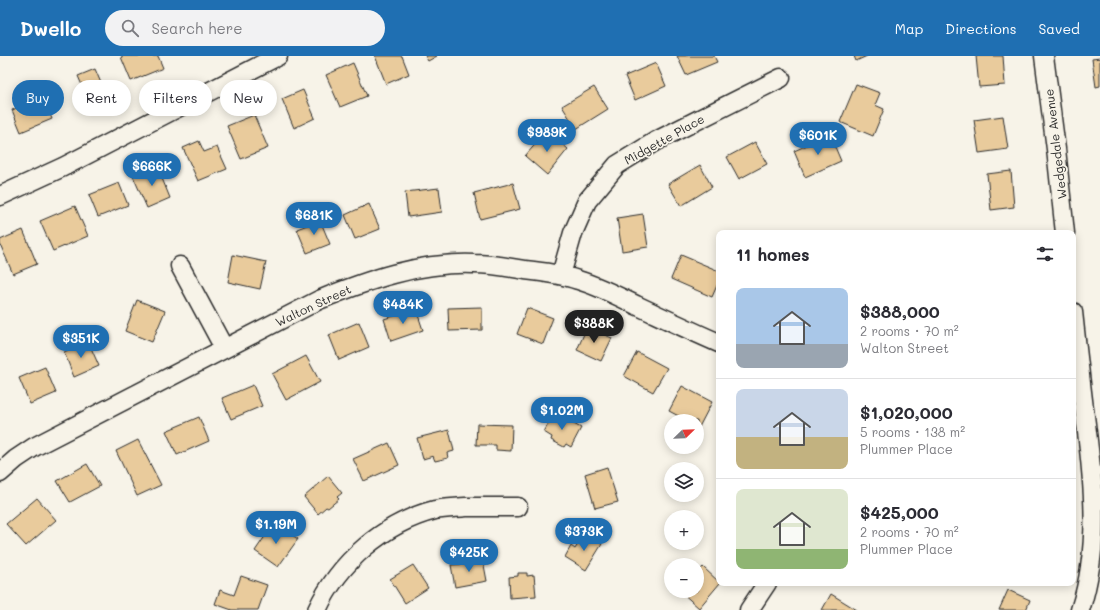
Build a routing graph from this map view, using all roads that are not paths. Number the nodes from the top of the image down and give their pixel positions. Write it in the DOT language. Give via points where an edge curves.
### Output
graph roads {
  1 [pos="278,56"];
  2 [pos="1044,56"];
  3 [pos="781,78"];
  4 [pos="0,196"];
  5 [pos="1065,230"];
  6 [pos="180,266"];
  7 [pos="561,275"];
  8 [pos="716,342"];
  9 [pos="224,348"];
  10 [pos="1076,369"];
  11 [pos="0,473"];
  12 [pos="518,507"];
  13 [pos="765,586"];
  14 [pos="318,610"];
  15 [pos="749,610"];
  16 [pos="1080,610"];
  1 -- 4 [label="street" via="63,167"];
  2 -- 5 [label="street, Wedgedale Avenue"];
  3 -- 7 [label="street, Midgette Place" via="656,141 617,165 587,201 573,233"];
  6 -- 9 [label="street"];
  7 -- 8 [label="street, Walton Street" via="609,292"];
  7 -- 9 [label="street, Walton Street" via="473,264 450,264 395,273 359,283 319,300"];
  9 -- 11 [label="street, Walton Street" via="34,447"];
  10 -- 16 [label="street" via="1090,459 1096,523 1094,558"];
  12 -- 14 [label="street" via="448,508 435,510 403,523 374,539 362,549 340,573 325,594"];
  13 -- 15 [label="street"];
}
